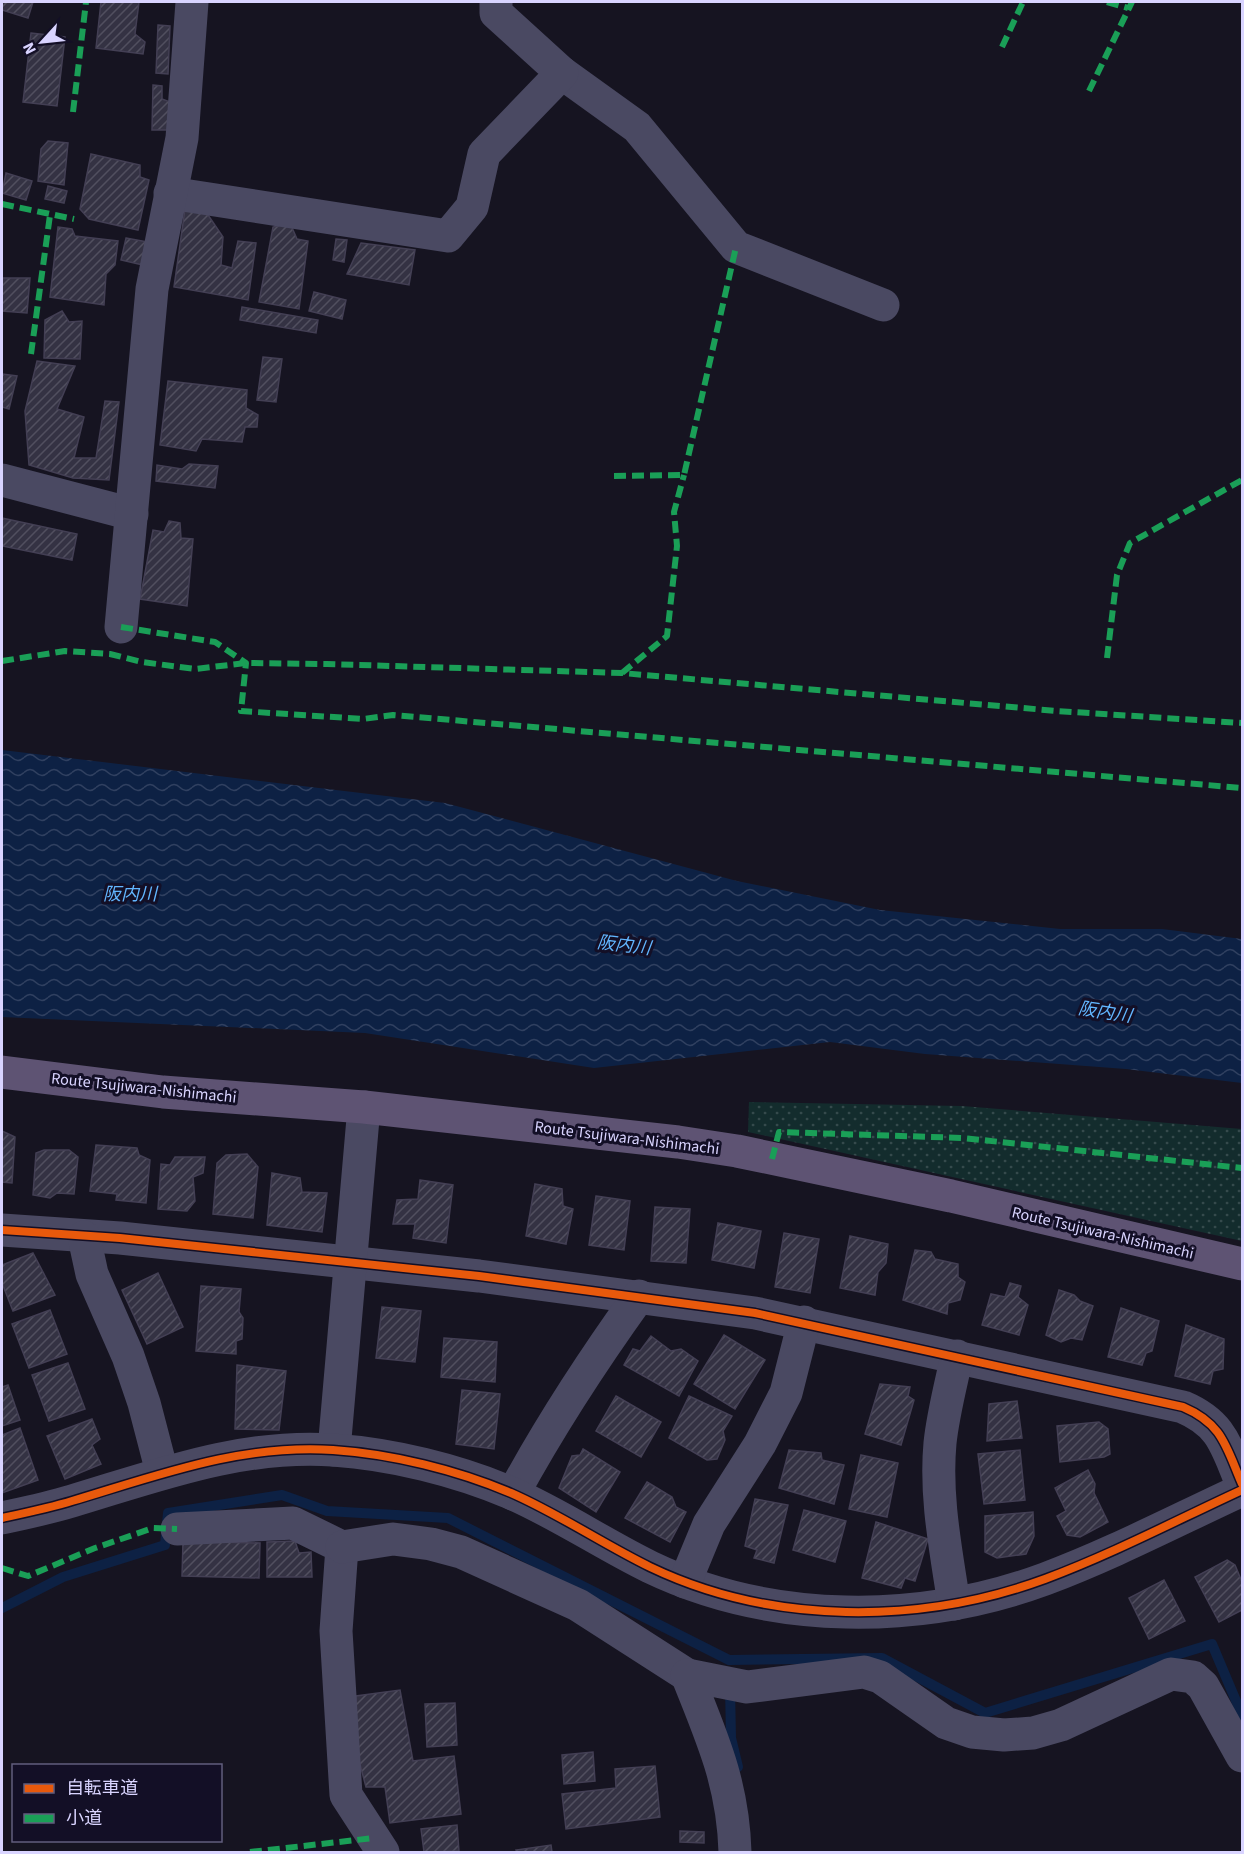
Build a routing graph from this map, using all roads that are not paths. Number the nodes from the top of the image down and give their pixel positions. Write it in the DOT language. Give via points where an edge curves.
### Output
graph roads {
  1 [pos="192,2"];
  2 [pos="496,2"];
  3 [pos="562,73"];
  4 [pos="170,193"];
  5 [pos="883,305"];
  6 [pos="2,480"];
  7 [pos="132,514"];
  8 [pos="121,627"];
  9 [pos="2,1072"];
  10 [pos="364,1107"];
  11 [pos="2,1230"];
  12 [pos="84,1237"];
  13 [pos="350,1263"];
  14 [pos="1242,1264"];
  15 [pos="639,1296"];
  16 [pos="804,1322"];
  17 [pos="957,1356"];
  18 [pos="333,1450"];
  19 [pos="162,1472"];
  20 [pos="1242,1484"];
  21 [pos="1242,1490"];
  22 [pos="513,1494"];
  23 [pos="2,1518"];
  24 [pos="177,1529"];
  25 [pos="342,1547"];
  26 [pos="685,1582"];
  27 [pos="954,1604"];
  28 [pos="700,1678"];
  29 [pos="1242,1756"];
  30 [pos="383,1852"];
  31 [pos="735,1852"];
  1 -- 4 [label="street" via="182,138"];
  2 -- 3 [label="street" via="496,13"];
  3 -- 4 [label="street" via="484,154 472,207 447,236"];
  3 -- 5 [label="street" via="637,127 735,247"];
  4 -- 7 [label="street" via="152,289"];
  6 -- 7 [label="street"];
  7 -- 8 [label="street"];
  9 -- 10 [label="main road, Route Tsujiwara-Nishimachi" via="163,1092"];
  10 -- 13 [label="street"];
  10 -- 14 [label="main road, Route Tsujiwara-Nishimachi" via="737,1151"];
  11 -- 12 [label="street"];
  12 -- 13 [label="street"];
  12 -- 19 [label="street" via="92,1274 144,1402"];
  13 -- 15 [label="street"];
  13 -- 18 [label="street"];
  15 -- 16 [label="street"];
  15 -- 22 [label="street" via="582,1376"];
  16 -- 17 [label="street"];
  16 -- 26 [label="street" via="786,1393 760,1444 709,1524"];
  17 -- 20 [label="street" via="1189,1410 1209,1420 1219,1432"];
  17 -- 27 [label="street" via="940,1440 938,1474 939,1509"];
  18 -- 19 [label="street" via="245,1454"];
  18 -- 22 [label="street" via="444,1471"];
  19 -- 23 [label="street"];
  21 -- 27 [label="street" via="1046,1579"];
  22 -- 26 [label="street"];
  24 -- 25 [label="street" via="293,1524"];
  25 -- 28 [label="street" via="393,1539 461,1552 578,1605"];
  25 -- 30 [label="street" via="336,1631 346,1794"];
  26 -- 27 [label="street" via="789,1608 858,1612"];
  28 -- 29 [label="street" via="747,1687 864,1672 880,1677 946,1723 972,1732 1004,1735 1033,1733 1061,1725 1171,1674 1193,1677 1203,1686"];
  28 -- 31 [label="street" via="730,1791"];
}
